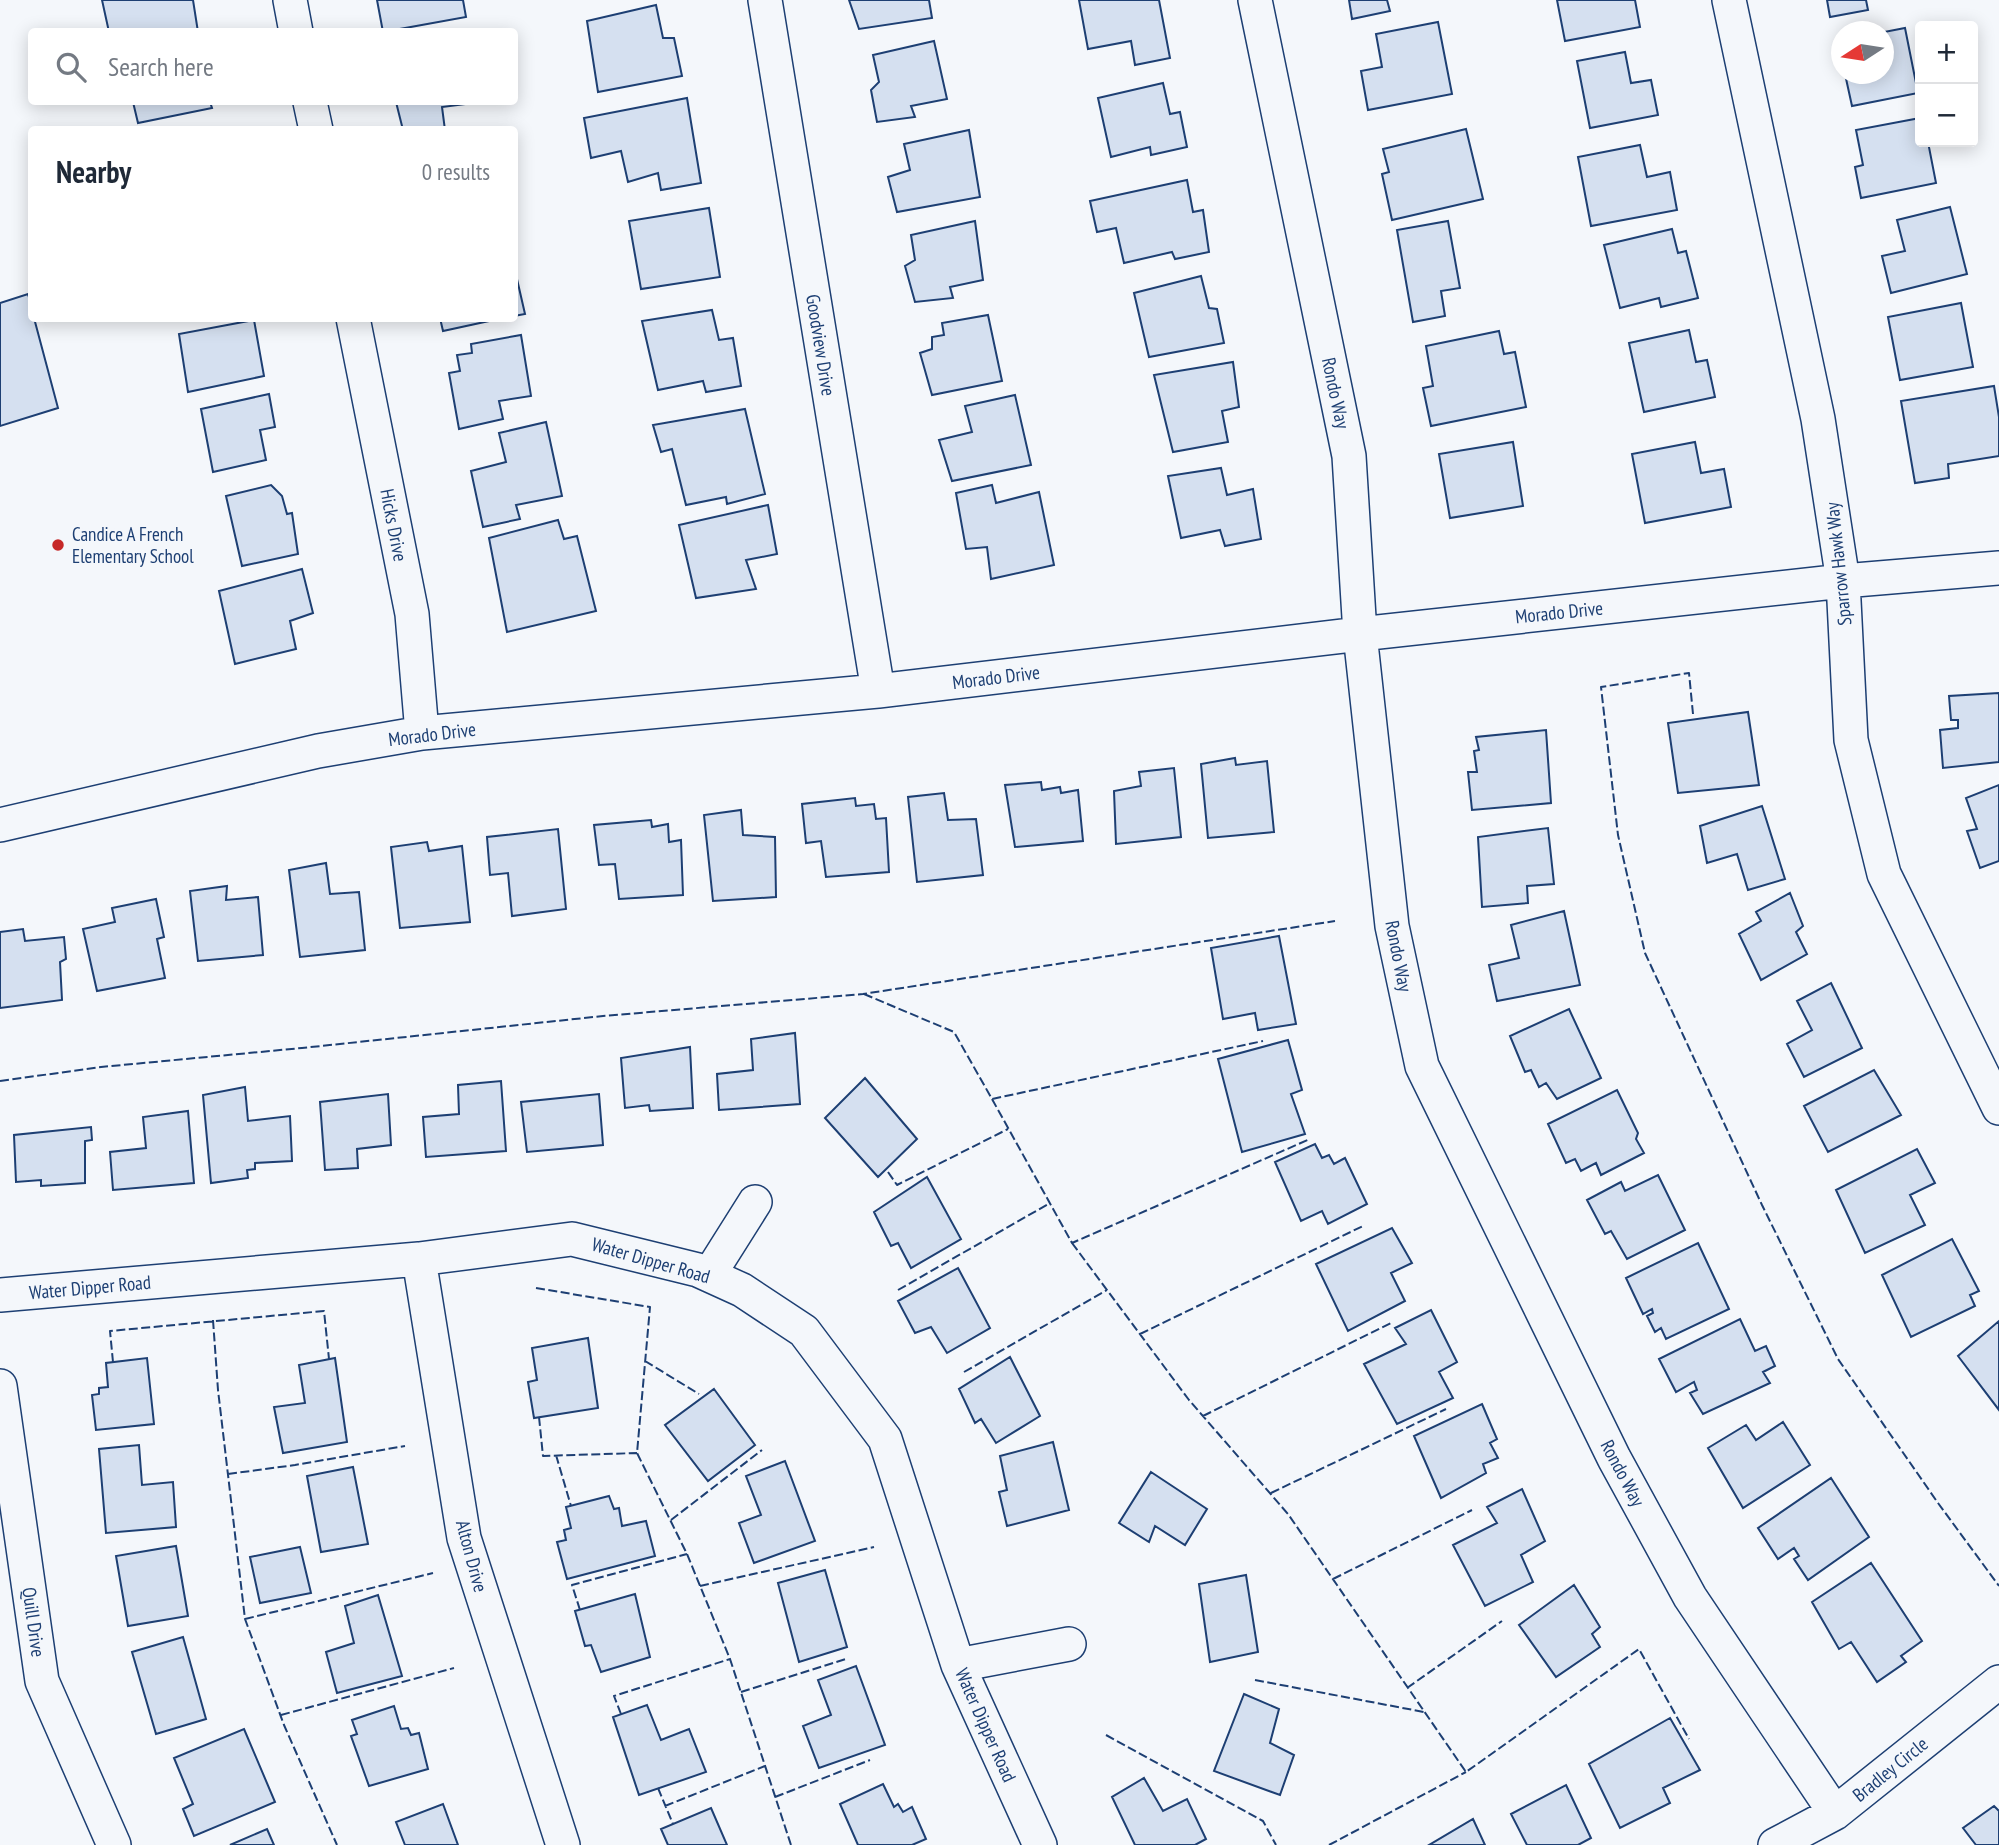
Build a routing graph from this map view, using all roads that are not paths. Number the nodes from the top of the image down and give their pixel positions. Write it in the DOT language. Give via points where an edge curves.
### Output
graph roads {
  1 [pos="290,0"];
  2 [pos="765,0"];
  3 [pos="1255,0"];
  4 [pos="1729,0"];
  5 [pos="295,28"];
  6 [pos="311,105"];
  7 [pos="315,126"];
  8 [pos="354,322"];
  9 [pos="1999,568"];
  10 [pos="1843,581"];
  11 [pos="1360,634"];
  12 [pos="878,691"];
  13 [pos="422,733"];
  14 [pos="0,825"];
  15 [pos="1999,1108"];
  16 [pos="755,1202"];
  17 [pos="419,1259"];
  18 [pos="709,1275"];
  19 [pos="0,1295"];
  20 [pos="0,1386"];
  21 [pos="1069,1644"];
  22 [pos="958,1665"];
  23 [pos="1999,1682"];
  24 [pos="1835,1813"];
  25 [pos="114,1845"];
  26 [pos="563,1845"];
  27 [pos="1040,1845"];
  28 [pos="1775,1845"];
  1 -- 5 [label="street"];
  2 -- 12 [label="street, Goodview Drive"];
  3 -- 11 [label="street, Rondo Way" via="1349,456"];
  4 -- 10 [label="street, Sparrow Hawk Way" via="1818,419"];
  6 -- 7 [label="street"];
  8 -- 13 [label="street, Hicks Drive" via="412,614"];
  9 -- 10 [label="street, Morado Drive"];
  10 -- 11 [label="street, Morado Drive"];
  10 -- 15 [label="street, Sparrow Hawk Way" via="1851,740 1884,874"];
  11 -- 12 [label="street, Morado Drive"];
  11 -- 24 [label="street, Rondo Way" via="1392,926 1422,1066 1614,1458 1690,1597"];
  12 -- 13 [label="street, Morado Drive"];
  13 -- 14 [label="street, Morado Drive" via="318,751"];
  16 -- 18 [label="street"];
  17 -- 18 [label="street, Water Dipper Road" via="572,1239"];
  17 -- 19 [label="street, Water Dipper Road"];
  17 -- 26 [label="street, Alton Drive" via="464,1538"];
  18 -- 22 [label="street, Water Dipper Road" via="742,1290 804,1331 885,1439"];
  20 -- 25 [label="street, Quill Drive" via="42,1681"];
  21 -- 22 [label="street"];
  22 -- 27 [label="street, Water Dipper Road"];
  23 -- 24 [label="street, Bradley Circle"];
  24 -- 28 [label="street, Bradley Circle"];
}
